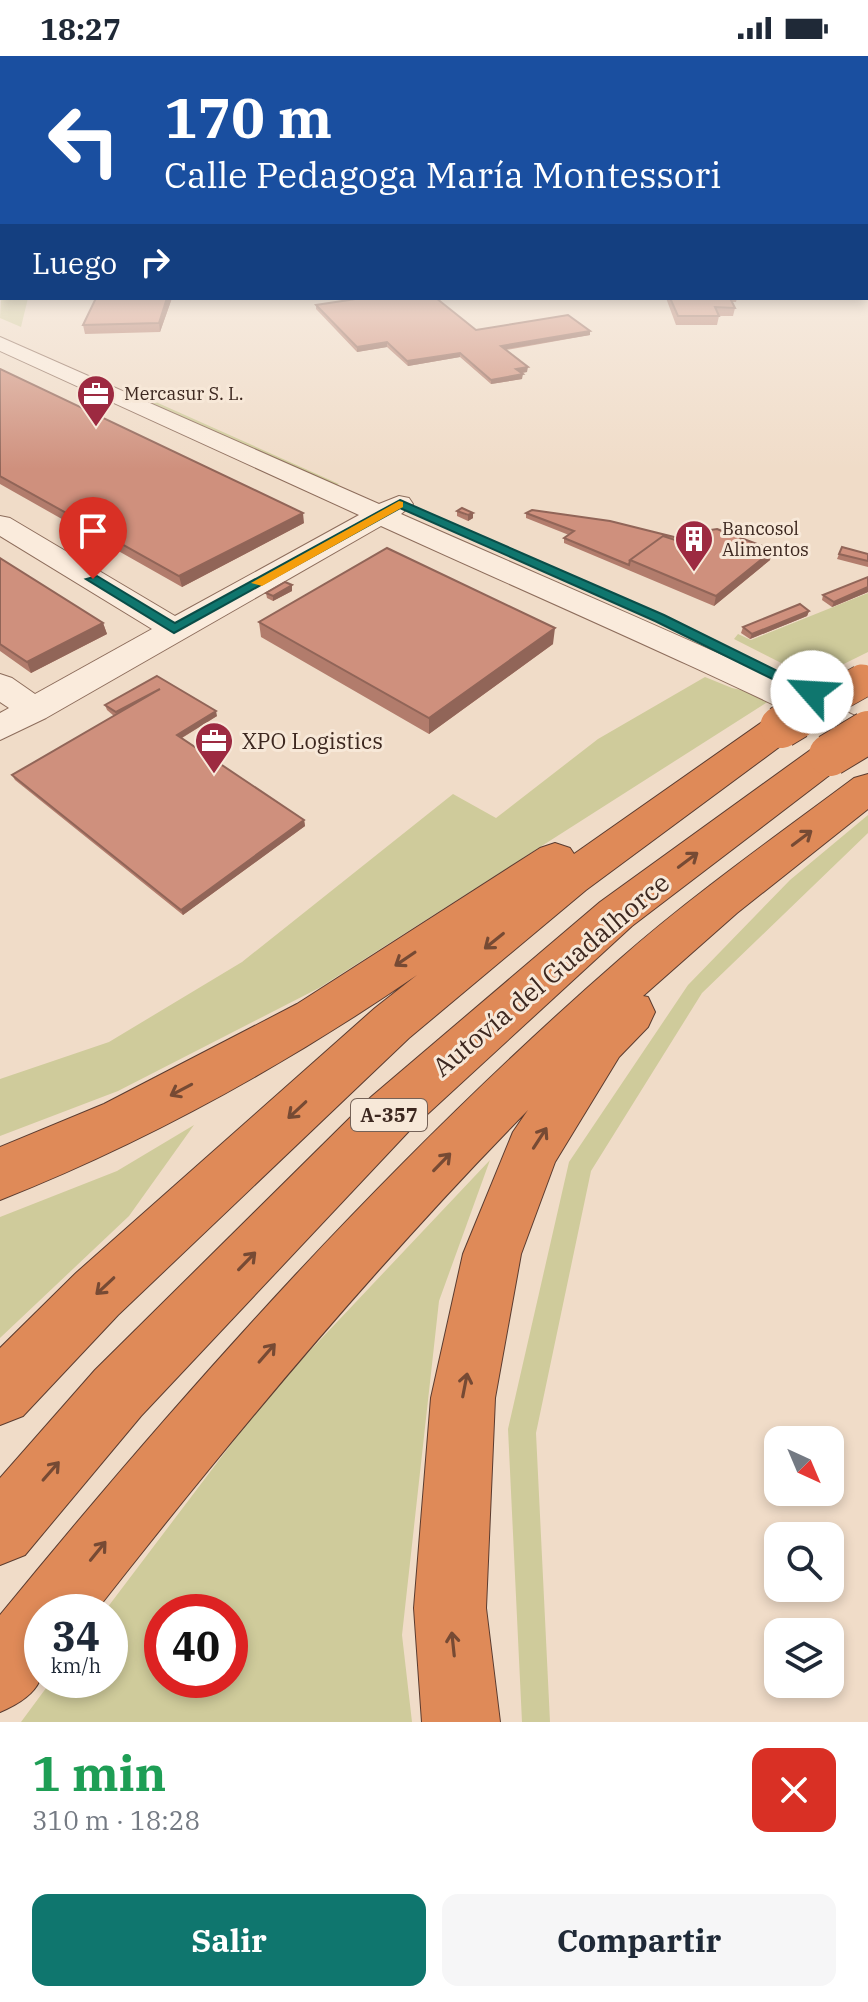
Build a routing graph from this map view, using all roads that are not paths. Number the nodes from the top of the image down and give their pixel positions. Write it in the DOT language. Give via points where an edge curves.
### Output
graph roads {
  1 [pos="2,333"];
  2 [pos="391,509"];
  3 [pos="0,524"];
  4 [pos="174,629"];
  5 [pos="865,680"];
  6 [pos="0,685"];
  7 [pos="34,710"];
  8 [pos="781,727"];
  9 [pos="0,728"];
  10 [pos="860,739"];
  11 [pos="764,868"];
  12 [pos="0,1174"];
  13 [pos="0,1393"];
  14 [pos="0,1530"];
  15 [pos="63,1594"];
  16 [pos="24,1644"];
  17 [pos="0,1674"];
  18 [pos="461,1722"];
  1 -- 2 [label="street"];
  2 -- 4 [label="street"];
  2 -- 10 [label="street" via="642,633 722,665"];
  3 -- 4 [label="street"];
  4 -- 7 [label="street"];
  5 -- 8 [label="highway, A-357, bridge"];
  6 -- 7 [label="street"];
  7 -- 9 [label="street"];
  8 -- 12 [label="highway, one-way" via="659,790 314,1019 123,1121"];
  8 -- 13 [label="highway, A-357, one-way" via="571,878 392,1023 97,1294"];
  11 -- 10 [label="highway, one-way"];
  14 -- 10 [label="highway, Autovía del Guadalhorce / A-357, one-way" via="118,1393 390,1114 616,914"];
  15 -- 11 [label="highway, one-way" via="143,1494 372,1235 509,1092 638,971"];
  18 -- 11 [label="highway, one-way" via="450,1608 463,1398 492,1254 532,1150 601,1042"];
  16 -- 17 [label="highway"];
}
